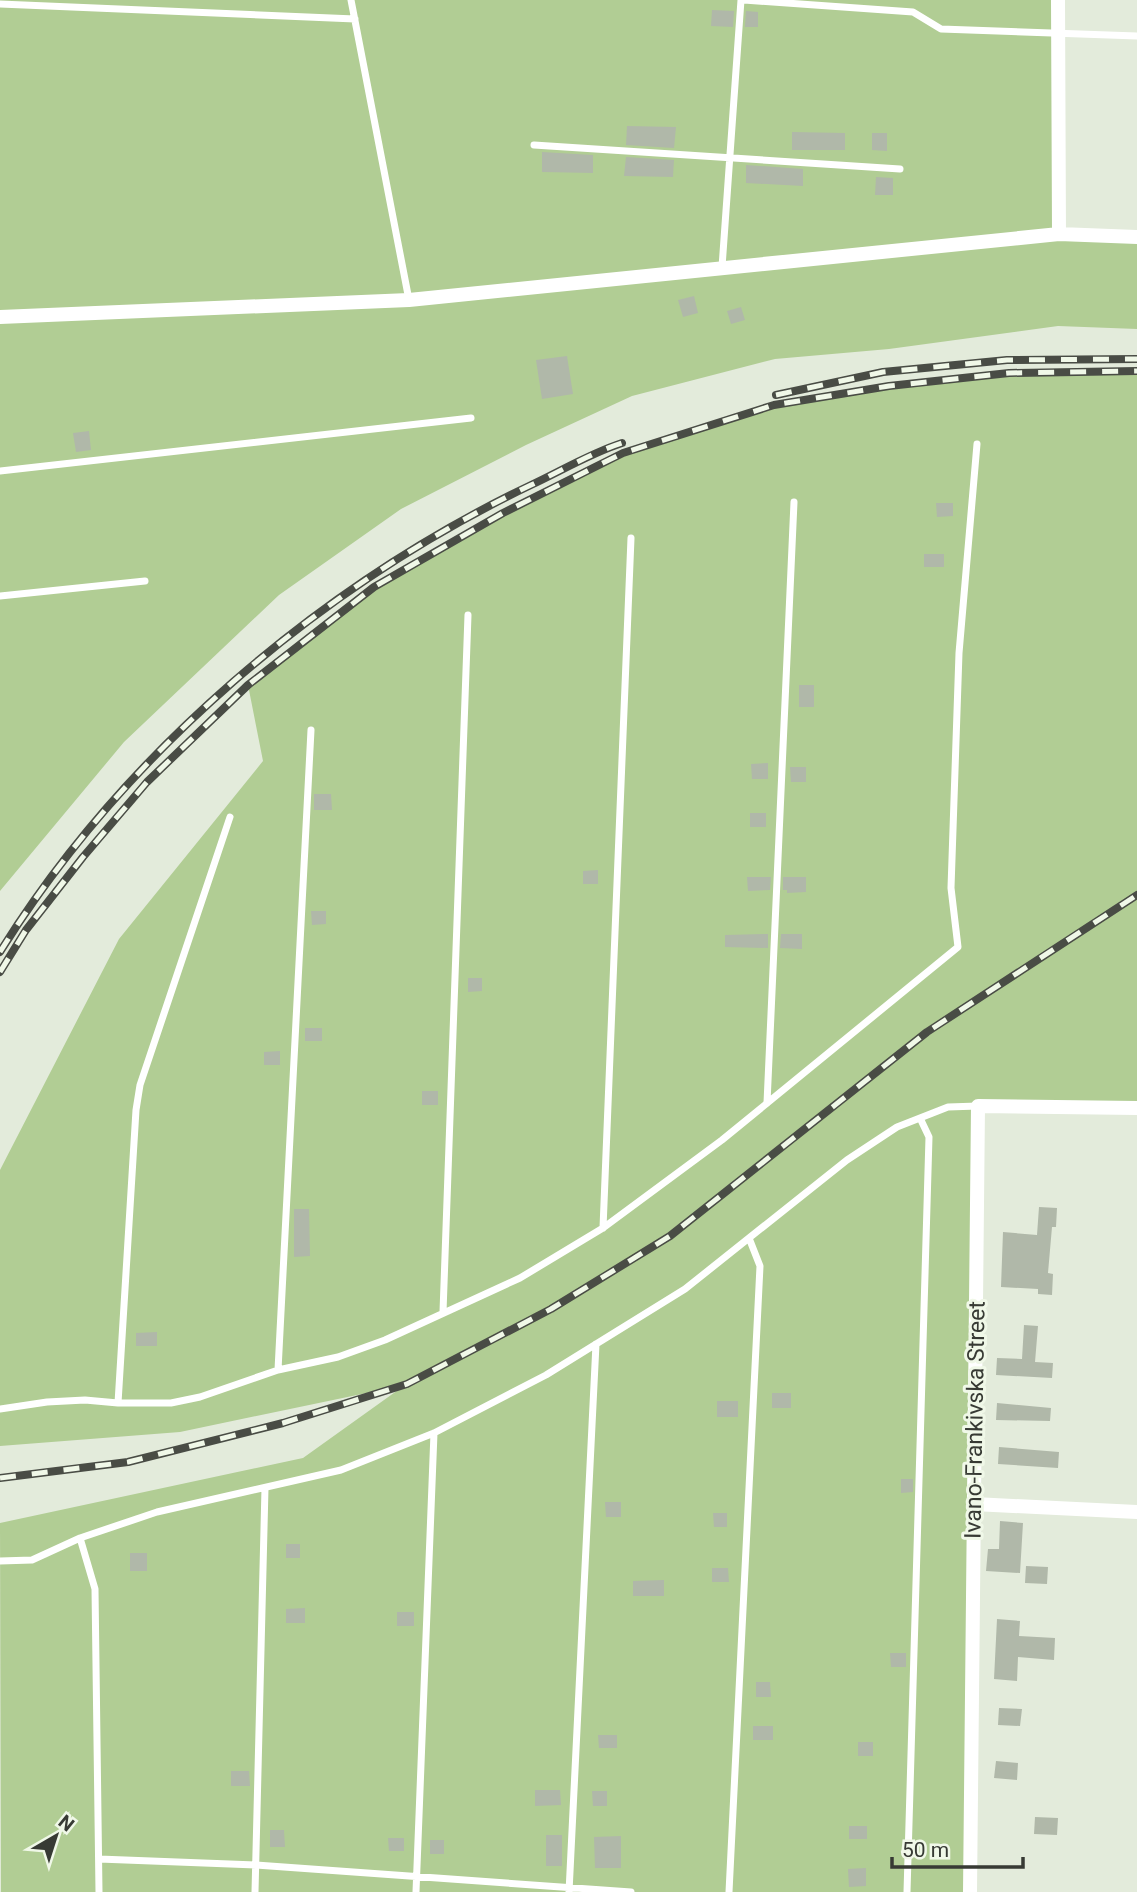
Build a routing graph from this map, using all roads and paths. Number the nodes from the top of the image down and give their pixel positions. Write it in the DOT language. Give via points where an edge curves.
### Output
graph roads {
  1 [pos="351,0"];
  2 [pos="743,0"];
  3 [pos="1058,0"];
  4 [pos="0,4"];
  5 [pos="355,19"];
  6 [pos="1058,34"];
  7 [pos="1137,36"];
  8 [pos="534,145"];
  9 [pos="729,157"];
  10 [pos="900,169"];
  11 [pos="1059,234"];
  12 [pos="1137,236"];
  13 [pos="722,267"];
  14 [pos="409,300"];
  15 [pos="0,317"];
  16 [pos="471,418"];
  17 [pos="977,444"];
  18 [pos="0,471"];
  19 [pos="794,502"];
  20 [pos="631,538"];
  21 [pos="145,581"];
  22 [pos="0,596"];
  23 [pos="468,615"];
  24 [pos="311,730"];
  25 [pos="230,817"];
  26 [pos="767,1103"];
  27 [pos="978,1106"];
  28 [pos="1137,1108"];
  29 [pos="920,1118"];
  30 [pos="603,1228"];
  31 [pos="750,1238"];
  32 [pos="443,1312"];
  33 [pos="596,1344"];
  34 [pos="278,1370"];
  35 [pos="118,1403"];
  36 [pos="0,1409"];
  37 [pos="434,1433"];
  38 [pos="265,1488"];
  39 [pos="974,1504"];
  40 [pos="1137,1512"];
  41 [pos="80,1538"];
  42 [pos="0,1561"];
  43 [pos="99,1859"];
  44 [pos="256,1865"];
  45 [pos="416,1876"];
  46 [pos="569,1890"];
  47 [pos="99,1892"];
  48 [pos="255,1892"];
  49 [pos="416,1892"];
  50 [pos="631,1892"];
  51 [pos="729,1892"];
  52 [pos="907,1892"];
  53 [pos="970,1892"];
  1 -- 5 [label="lane"];
  2 -- 6 [label="lane" via="913,12 941,29"];
  2 -- 9 [label="lane"];
  3 -- 6 [label="street"];
  4 -- 5 [label="lane"];
  5 -- 14 [label="lane"];
  6 -- 7 [label="lane"];
  6 -- 11 [label="street"];
  8 -- 9 [label="lane"];
  9 -- 10 [label="lane"];
  9 -- 13 [label="lane"];
  11 -- 12 [label="street"];
  11 -- 13 [label="street"];
  13 -- 14 [label="street"];
  14 -- 15 [label="street"];
  16 -- 18 [label="lane"];
  17 -- 26 [label="lane" via="959,653 951,888 958,947"];
  19 -- 26 [label="lane"];
  20 -- 30 [label="lane"];
  21 -- 22 [label="lane"];
  23 -- 32 [label="lane"];
  24 -- 34 [label="lane"];
  25 -- 35 [label="lane" via="140,1085"];
  26 -- 30 [label="lane"];
  27 -- 28 [label="street"];
  27 -- 29 [label="lane" via="948,1107"];
  27 -- 39 [label="street, Ivano-Frankivska Street"];
  29 -- 31 [label="lane" via="897,1127 847,1160"];
  29 -- 52 [label="lane" via="929,1137 929,1159"];
  30 -- 32 [label="lane" via="520,1278"];
  31 -- 33 [label="lane" via="685,1289"];
  31 -- 51 [label="lane" via="760,1266"];
  32 -- 34 [label="lane" via="338,1357"];
  33 -- 37 [label="lane"];
  33 -- 46 [label="lane"];
  34 -- 35 [label="lane" via="171,1403"];
  35 -- 36 [label="lane" via="85,1400"];
  37 -- 38 [label="lane" via="341,1470"];
  37 -- 45 [label="lane"];
  38 -- 41 [label="lane" via="158,1512"];
  38 -- 44 [label="lane"];
  39 -- 40 [label="street"];
  39 -- 53 [label="street, Ivano-Frankivska Street"];
  41 -- 42 [label="lane" via="32,1560"];
  41 -- 43 [label="lane" via="95,1589"];
  43 -- 44 [label="lane"];
  43 -- 47 [label="lane"];
  44 -- 45 [label="lane"];
  44 -- 48 [label="lane"];
  45 -- 46 [label="lane"];
  45 -- 49 [label="lane"];
  46 -- 50 [label="lane"];
}
